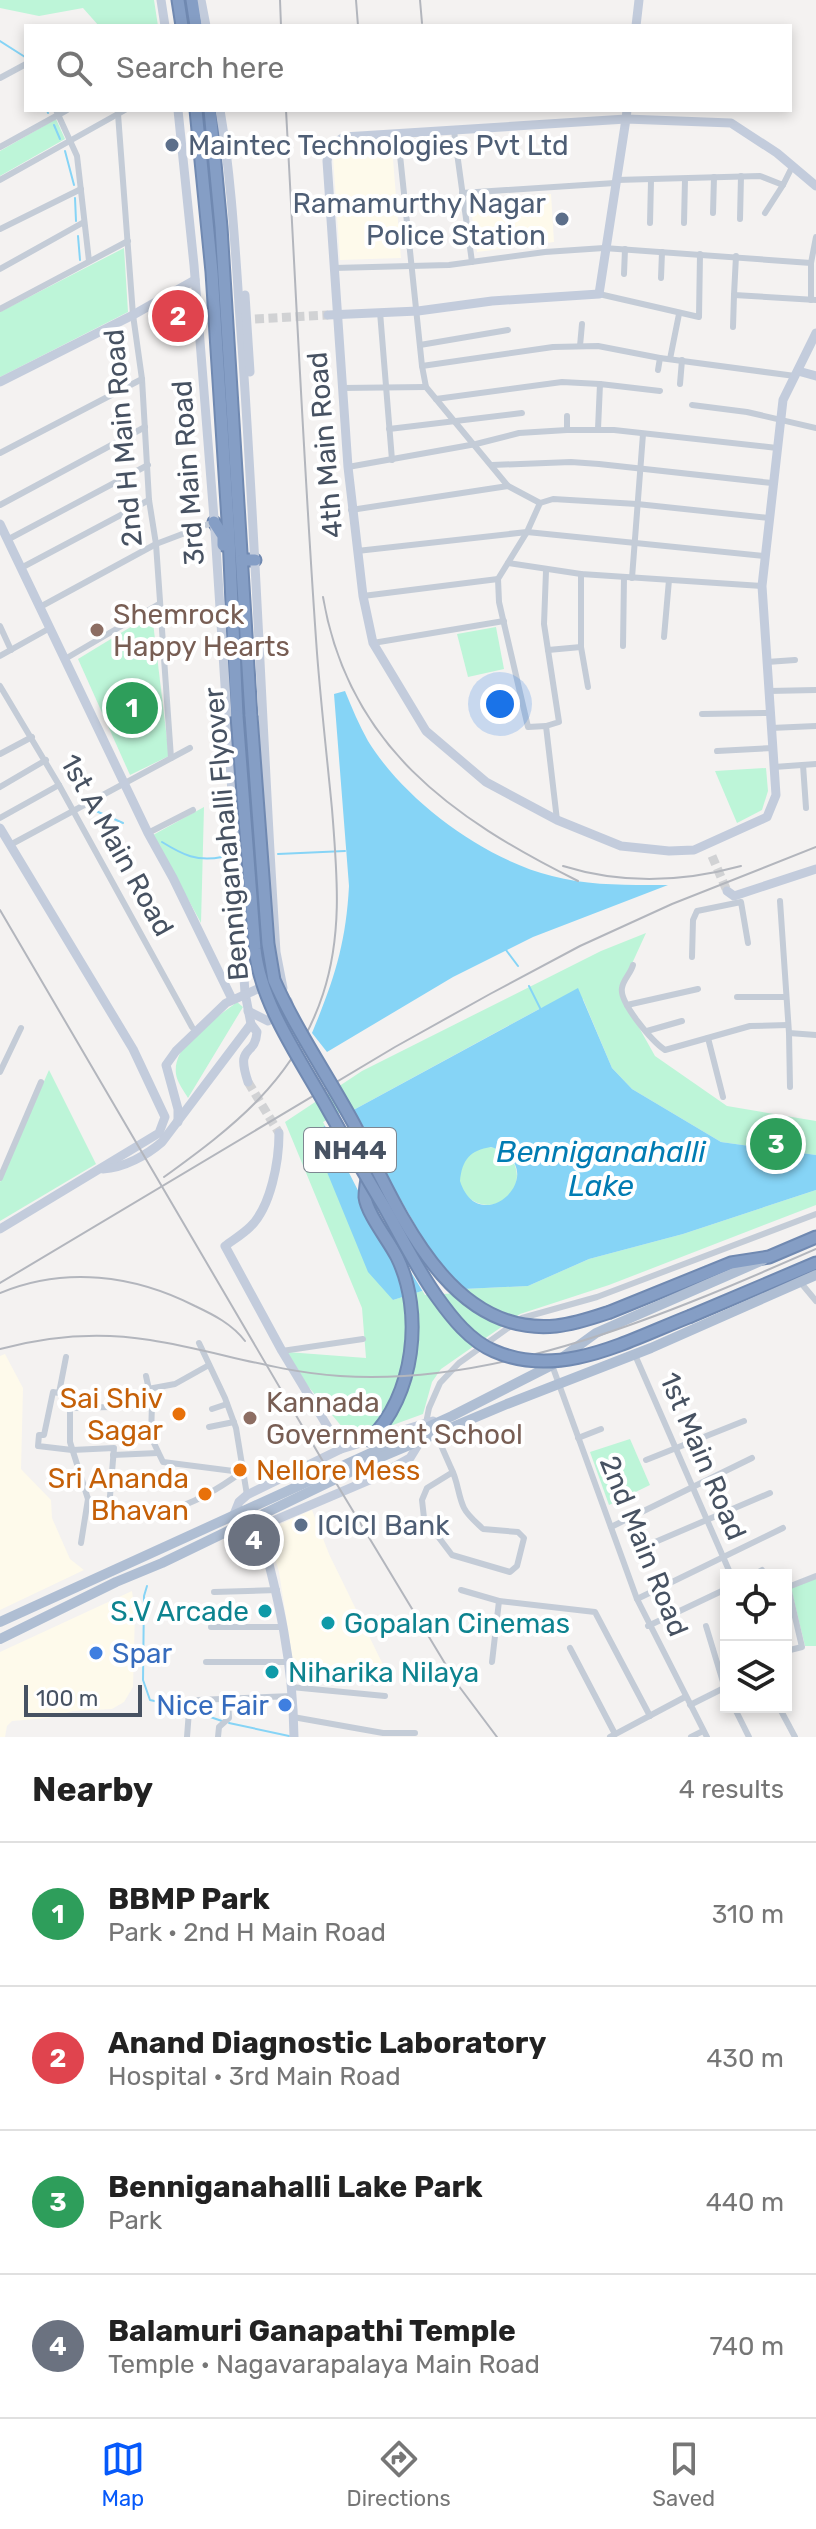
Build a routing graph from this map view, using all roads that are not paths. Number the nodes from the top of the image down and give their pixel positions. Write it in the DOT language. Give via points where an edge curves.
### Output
graph roads {
  1 [pos="161,0"];
  2 [pos="178,0"];
  3 [pos="192,0"];
  4 [pos="201,0"];
  5 [pos="639,0"];
  6 [pos="165,24"];
  7 [pos="182,24"];
  8 [pos="196,24"];
  9 [pos="206,24"];
  10 [pos="636,24"];
  11 [pos="24,65"];
  12 [pos="0,78"];
  13 [pos="57,112"];
  14 [pos="122,112"];
  15 [pos="178,112"];
  16 [pos="196,112"];
  17 [pos="210,112"];
  18 [pos="220,112"];
  19 [pos="626,114"];
  20 [pos="454,131"];
  21 [pos="398,136"];
  22 [pos="70,141"];
  23 [pos="0,147"];
  24 [pos="792,167"];
  25 [pos="741,176"];
  26 [pos="714,177"];
  27 [pos="685,179"];
  28 [pos="0,180"];
  29 [pos="615,181"];
  30 [pos="651,181"];
  31 [pos="783,185"];
  32 [pos="816,186"];
  33 [pos="81,189"];
  34 [pos="462,193"];
  35 [pos="713,213"];
  36 [pos="765,213"];
  37 [pos="740,219"];
  38 [pos="84,222"];
  39 [pos="650,223"];
  40 [pos="684,223"];
  41 [pos="0,229"];
  42 [pos="816,237"];
  43 [pos="128,241"];
  44 [pos="604,248"];
  45 [pos="625,249"];
  46 [pos="662,252"];
  47 [pos="700,254"];
  48 [pos="736,256"];
  49 [pos="89,261"];
  50 [pos="472,262"];
  51 [pos="811,263"];
  52 [pos="412,265"];
  53 [pos="334,268"];
  54 [pos="0,269"];
  55 [pos="624,274"];
  56 [pos="661,278"];
  57 [pos="195,280"];
  58 [pos="238,287"];
  59 [pos="599,294"];
  60 [pos="734,295"];
  61 [pos="814,300"];
  62 [pos="0,309"];
  63 [pos="418,311"];
  64 [pos="380,312"];
  65 [pos="332,314"];
  66 [pos="679,314"];
  67 [pos="133,315"];
  68 [pos="582,324"];
  69 [pos="733,327"];
  70 [pos="508,330"];
  71 [pos="816,333"];
  72 [pos="420,345"];
  73 [pos="580,346"];
  74 [pos="660,358"];
  75 [pos="670,359"];
  76 [pos="682,360"];
  77 [pos="422,366"];
  78 [pos="658,370"];
  79 [pos="796,373"];
  80 [pos="816,376"];
  81 [pos="142,379"];
  82 [pos="0,382"];
  83 [pos="600,384"];
  84 [pos="680,384"];
  85 [pos="426,387"];
  86 [pos="341,388"];
  87 [pos="386,388"];
  88 [pos="660,391"];
  89 [pos="436,399"];
  90 [pos="246,401"];
  91 [pos="692,405"];
  92 [pos="522,413"];
  93 [pos="567,416"];
  94 [pos="455,419"];
  95 [pos="781,419"];
  96 [pos="145,427"];
  97 [pos="816,428"];
  98 [pos="389,429"];
  99 [pos="598,429"];
  100 [pos="567,430"];
  101 [pos="643,434"];
  102 [pos="476,444"];
  103 [pos="777,448"];
  104 [pos="0,453"];
  105 [pos="392,460"];
  106 [pos="148,465"];
  107 [pos="492,465"];
  108 [pos="348,467"];
  109 [pos="642,468"];
  110 [pos="772,483"];
  111 [pos="508,486"];
  112 [pos="149,500"];
  113 [pos="540,503"];
  114 [pos="637,504"];
  115 [pos="0,505"];
  116 [pos="351,510"];
  117 [pos="769,518"];
  118 [pos="214,522"];
  119 [pos="239,522"];
  120 [pos="254,522"];
  121 [pos="0,524"];
  122 [pos="527,532"];
  123 [pos="7,540"];
  124 [pos="634,541"];
  125 [pos="156,544"];
  126 [pos="357,551"];
  127 [pos="765,556"];
  128 [pos="242,560"];
  129 [pos="255,560"];
  130 [pos="508,563"];
  131 [pos="21,568"];
  132 [pos="231,571"];
  133 [pos="546,571"];
  134 [pos="581,574"];
  135 [pos="628,577"];
  136 [pos="498,579"];
  137 [pos="669,580"];
  138 [pos="762,586"];
  139 [pos="363,596"];
  140 [pos="159,604"];
  141 [pos="40,607"];
  142 [pos="504,621"];
  143 [pos="0,626"];
  144 [pos="50,628"];
  145 [pos="664,637"];
  146 [pos="373,643"];
  147 [pos="623,646"];
  148 [pos="581,647"];
  149 [pos="11,650"];
  150 [pos="548,650"];
  151 [pos="0,656"];
  152 [pos="65,659"];
  153 [pos="795,660"];
  154 [pos="767,662"];
  155 [pos="0,686"];
  156 [pos="588,687"];
  157 [pos="816,690"];
  158 [pos="769,691"];
  159 [pos="770,713"];
  160 [pos="702,714"];
  161 [pos="546,726"];
  162 [pos="816,726"];
  163 [pos="771,728"];
  164 [pos="32,737"];
  165 [pos="190,748"];
  166 [pos="773,748"];
  167 [pos="717,751"];
  168 [pos="0,754"];
  169 [pos="171,758"];
  170 [pos="46,760"];
  171 [pos="816,764"];
  172 [pos="803,765"];
  173 [pos="774,767"];
  174 [pos="125,782"];
  175 [pos="59,785"];
  176 [pos="0,787"];
  177 [pos="806,808"];
  178 [pos="72,810"];
  179 [pos="193,810"];
  180 [pos="0,818"];
  181 [pos="557,820"];
  182 [pos="0,828"];
  183 [pos="148,833"];
  184 [pos="10,845"];
  185 [pos="816,869"];
  186 [pos="728,892"];
  187 [pos="780,901"];
  188 [pos="722,905"];
  189 [pos="748,943"];
  190 [pos="692,957"];
  191 [pos="633,965"];
  192 [pos="279,979"];
  193 [pos="698,989"];
  194 [pos="245,993"];
  195 [pos="737,997"];
  196 [pos="786,997"];
  197 [pos="229,1001"];
  198 [pos="627,1005"];
  199 [pos="248,1011"];
  200 [pos="682,1021"];
  201 [pos="251,1024"];
  202 [pos="788,1025"];
  203 [pos="192,1027"];
  204 [pos="21,1028"];
  205 [pos="647,1031"];
  206 [pos="789,1033"];
  207 [pos="816,1035"];
  208 [pos="708,1038"];
  209 [pos="0,1072"];
  210 [pos="41,1082"];
  211 [pos="248,1082"];
  212 [pos="790,1087"];
  213 [pos="723,1097"];
  214 [pos="178,1122"];
  215 [pos="279,1133"];
  216 [pos="100,1169"];
  217 [pos="0,1178"];
  218 [pos="367,1179"];
  219 [pos="816,1214"];
  220 [pos="0,1229"];
  221 [pos="816,1237"];
  222 [pos="769,1257"];
  223 [pos="816,1263"];
  224 [pos="816,1275"];
  225 [pos="797,1278"];
  226 [pos="816,1301"];
  227 [pos="363,1339"];
  228 [pos="199,1343"];
  229 [pos="282,1351"];
  230 [pos="635,1355"];
  231 [pos="66,1357"];
  232 [pos="209,1365"];
  233 [pos="552,1365"];
  234 [pos="146,1376"];
  235 [pos="559,1384"];
  236 [pos="148,1389"];
  237 [pos="227,1404"];
  238 [pos="152,1406"];
  239 [pos="212,1409"];
  240 [pos="452,1416"];
  241 [pos="744,1421"];
  242 [pos="234,1422"];
  243 [pos="426,1423"];
  244 [pos="209,1427"];
  245 [pos="601,1429"];
  246 [pos="436,1434"];
  247 [pos="578,1438"];
  248 [pos="369,1440"];
  249 [pos="676,1448"];
  250 [pos="341,1449"];
  251 [pos="72,1450"];
  252 [pos="158,1453"];
  253 [pos="113,1455"];
  254 [pos="752,1458"];
  255 [pos="646,1460"];
  256 [pos="242,1471"];
  257 [pos="453,1472"];
  258 [pos="691,1485"];
  259 [pos="770,1493"];
  260 [pos="247,1495"];
  261 [pos="88,1499"];
  262 [pos="109,1508"];
  263 [pos="233,1517"];
  264 [pos="707,1521"];
  265 [pos="255,1523"];
  266 [pos="611,1527"];
  267 [pos="783,1528"];
  268 [pos="81,1543"];
  269 [pos="641,1548"];
  270 [pos="722,1556"];
  271 [pos="728,1569"];
  272 [pos="816,1576"];
  273 [pos="277,1590"];
  274 [pos="461,1590"];
  275 [pos="214,1592"];
  276 [pos="720,1592"];
  277 [pos="637,1599"];
  278 [pos="499,1601"];
  279 [pos="0,1622"];
  280 [pos="648,1626"];
  281 [pos="706,1626"];
  282 [pos="211,1627"];
  283 [pos="285,1627"];
  284 [pos="0,1639"];
  285 [pos="570,1648"];
  286 [pos="792,1650"];
  287 [pos="206,1662"];
  288 [pos="290,1662"];
  289 [pos="492,1662"];
  290 [pos="720,1672"];
  291 [pos="291,1691"];
  292 [pos="720,1691"];
  293 [pos="385,1696"];
  294 [pos="685,1697"];
  295 [pos="228,1698"];
  296 [pos="690,1705"];
  297 [pos="737,1713"];
  298 [pos="782,1713"];
  299 [pos="650,1716"];
  300 [pos="293,1717"];
  301 [pos="415,1733"];
  302 [pos="705,1734"];
  303 [pos="294,1735"];
  304 [pos="612,1736"];
  305 [pos="187,1737"];
  306 [pos="218,1737"];
  307 [pos="691,1737"];
  308 [pos="749,1737"];
  309 [pos="795,1737"];
  1 -- 6 [label="street"];
  2 -- 7 [label="highway"];
  3 -- 8 [label="highway"];
  4 -- 9 [label="street"];
  5 -- 10 [label="street"];
  11 -- 12 [label="street"];
  13 -- 22 [label="street"];
  13 -- 23 [label="street"];
  14 -- 22 [label="street"];
  14 -- 43 [label="street, 2nd H Main Road"];
  15 -- 57 [label="street, 3rd Main Road"];
  16 -- 132 [label="highway, NH44"];
  17 -- 119 [label="highway, NH44"];
  18 -- 58 [label="street"];
  19 -- 20 [label="street, 4th Main Road"];
  19 -- 24 [label="street, 4th Main Road" via="731,123"];
  19 -- 29 [label="street"];
  20 -- 21 [label="street, 4th Main Road"];
  20 -- 34 [label="street"];
  21 -- 52 [label="street"];
  21 -- 53 [label="street, 4th Main Road" via="344,137 330,146"];
  22 -- 28 [label="street"];
  22 -- 33 [label="street"];
  24 -- 31 [label="street"];
  24 -- 32 [label="street, 4th Main Road"];
  25 -- 26 [label="street"];
  25 -- 31 [label="street"];
  25 -- 37 [label="street"];
  26 -- 27 [label="street"];
  26 -- 35 [label="street"];
  27 -- 30 [label="street"];
  27 -- 40 [label="street"];
  29 -- 30 [label="street"];
  29 -- 34 [label="street"];
  29 -- 44 [label="street"];
  30 -- 39 [label="street"];
  31 -- 36 [label="street"];
  33 -- 38 [label="street"];
  33 -- 41 [label="street"];
  34 -- 50 [label="street"];
  38 -- 49 [label="street"];
  38 -- 54 [label="street"];
  42 -- 51 [label="street"];
  43 -- 49 [label="street"];
  43 -- 67 [label="street, 2nd H Main Road"];
  44 -- 45 [label="street"];
  44 -- 50 [label="street"];
  44 -- 59 [label="street"];
  45 -- 46 [label="street"];
  45 -- 55 [label="street"];
  46 -- 47 [label="street"];
  46 -- 56 [label="street"];
  47 -- 48 [label="street"];
  47 -- 66 [label="street" via="699,317"];
  48 -- 51 [label="street"];
  48 -- 60 [label="street"];
  49 -- 62 [label="street"];
  50 -- 52 [label="street"];
  51 -- 61 [label="street"];
  52 -- 53 [label="street"];
  52 -- 63 [label="street"];
  53 -- 65 [label="street, 4th Main Road"];
  57 -- 67 [label="street"];
  57 -- 118 [label="street, 3rd Main Road"];
  58 -- 90 [label="street"];
  58 -- 90 [label="street" via="244,291 251,319 251,390"];
  59 -- 63 [label="street"];
  59 -- 66 [label="street"];
  60 -- 61 [label="street"];
  60 -- 69 [label="street"];
  63 -- 64 [label="street"];
  63 -- 72 [label="street"];
  64 -- 65 [label="street"];
  64 -- 87 [label="street"];
  65 -- 86 [label="street, 4th Main Road"];
  66 -- 75 [label="street"];
  67 -- 81 [label="street, 2nd H Main Road"];
  67 -- 82 [label="street"];
  68 -- 73 [label="street"];
  70 -- 72 [label="street"];
  71 -- 79 [label="street"];
  72 -- 77 [label="street"];
  73 -- 74 [label="street"];
  73 -- 77 [label="street"];
  74 -- 75 [label="street"];
  74 -- 78 [label="street"];
  75 -- 76 [label="street"];
  76 -- 79 [label="street"];
  76 -- 84 [label="street"];
  77 -- 85 [label="street"];
  79 -- 80 [label="street"];
  79 -- 95 [label="street"];
  81 -- 96 [label="street, 2nd H Main Road"];
  81 -- 104 [label="street"];
  83 -- 88 [label="street"];
  83 -- 89 [label="street" via="550,383"];
  83 -- 99 [label="street"];
  85 -- 87 [label="street"];
  85 -- 89 [label="street"];
  86 -- 87 [label="street"];
  86 -- 108 [label="street, 4th Main Road"];
  87 -- 98 [label="street"];
  89 -- 94 [label="street"];
  90 -- 120 [label="street"];
  91 -- 95 [label="street"];
  92 -- 94 [label="street"];
  93 -- 100 [label="street"];
  94 -- 98 [label="street"];
  94 -- 102 [label="street"];
  95 -- 97 [label="street"];
  95 -- 103 [label="street"];
  96 -- 106 [label="street, 2nd H Main Road"];
  96 -- 115 [label="street"];
  98 -- 105 [label="street"];
  99 -- 100 [label="street"];
  99 -- 101 [label="street"];
  100 -- 102 [label="street" via="519,433"];
  101 -- 103 [label="street"];
  101 -- 109 [label="street"];
  102 -- 105 [label="street"];
  102 -- 107 [label="street"];
  103 -- 110 [label="street"];
  105 -- 108 [label="street"];
  106 -- 112 [label="street, 2nd H Main Road"];
  106 -- 123 [label="street"];
  107 -- 109 [label="street" via="571,462"];
  107 -- 111 [label="street"];
  108 -- 116 [label="street, 4th Main Road"];
  109 -- 110 [label="street"];
  109 -- 114 [label="street"];
  110 -- 117 [label="street"];
  111 -- 113 [label="street"];
  111 -- 116 [label="street"];
  112 -- 125 [label="street, 2nd H Main Road"];
  112 -- 131 [label="street"];
  113 -- 114 [label="street" via="553,499"];
  113 -- 122 [label="street"];
  114 -- 117 [label="street"];
  114 -- 124 [label="street"];
  116 -- 126 [label="street, 4th Main Road"];
  117 -- 127 [label="street"];
  118 -- 125 [label="street"];
  118 -- 132 [label="highway"];
  118 -- 194 [label="street, 3rd Main Road"];
  119 -- 120 [label="highway"];
  119 -- 128 [label="highway, NH44"];
  120 -- 129 [label="street"];
  121 -- 123 [label="street"];
  122 -- 124 [label="street"];
  122 -- 126 [label="street"];
  122 -- 130 [label="street"];
  123 -- 131 [label="street"];
  124 -- 127 [label="street"];
  124 -- 135 [label="street"];
  125 -- 140 [label="street, 2nd H Main Road"];
  125 -- 141 [label="street"];
  126 -- 139 [label="street, 4th Main Road"];
  127 -- 138 [label="street"];
  128 -- 129 [label="highway"];
  128 -- 222 [label="highway, Benniganahalli Flyover / NH44, bridge" via="274,980 444,1279 496,1316 555,1326 610,1312 731,1263"];
  129 -- 192 [label="street"];
  130 -- 133 [label="street"];
  130 -- 136 [label="street"];
  131 -- 141 [label="street"];
  132 -- 218 [label="highway, Benniganahalli Flyover / NH44, bridge" via="259,977"];
  133 -- 134 [label="street"];
  133 -- 150 [label="street"];
  134 -- 135 [label="street"];
  134 -- 148 [label="street"];
  135 -- 137 [label="street"];
  135 -- 147 [label="street"];
  136 -- 139 [label="street"];
  136 -- 142 [label="street"];
  137 -- 138 [label="street"];
  137 -- 145 [label="street"];
  138 -- 154 [label="street"];
  139 -- 146 [label="street, 4th Main Road"];
  140 -- 152 [label="street"];
  140 -- 169 [label="street, 2nd H Main Road"];
  141 -- 144 [label="street"];
  142 -- 146 [label="street"];
  142 -- 161 [label="street" via="528,727"];
  143 -- 149 [label="street"];
  144 -- 149 [label="street"];
  144 -- 152 [label="street"];
  146 -- 181 [label="street, 4th Main Road" via="426,731 486,782"];
  148 -- 150 [label="street"];
  148 -- 156 [label="street"];
  149 -- 151 [label="street"];
  150 -- 161 [label="street" via="559,722"];
  152 -- 174 [label="street"];
  153 -- 154 [label="street"];
  154 -- 158 [label="street"];
  155 -- 164 [label="street, 1st A Main Road"];
  157 -- 158 [label="street"];
  158 -- 159 [label="street"];
  159 -- 160 [label="street"];
  159 -- 163 [label="street"];
  161 -- 181 [label="street"];
  162 -- 163 [label="street"];
  163 -- 166 [label="street"];
  164 -- 168 [label="street"];
  164 -- 170 [label="street, 1st A Main Road"];
  165 -- 169 [label="street"];
  166 -- 167 [label="street"];
  166 -- 173 [label="street"];
  169 -- 174 [label="street"];
  170 -- 175 [label="street, 1st A Main Road"];
  170 -- 176 [label="street"];
  171 -- 172 [label="street"];
  172 -- 173 [label="street"];
  172 -- 177 [label="street"];
  173 -- 181 [label="street, 4th Main Road" via="776,795 767,817 710,850 621,846"];
  174 -- 178 [label="street"];
  174 -- 183 [label="street"];
  175 -- 178 [label="street, 1st A Main Road"];
  175 -- 180 [label="street"];
  178 -- 184 [label="street"];
  178 -- 203 [label="street, 1st A Main Road"];
  179 -- 183 [label="street"];
  182 -- 184 [label="street"];
  183 -- 197 [label="street"];
  184 -- 216 [label="street" via="144,1070 165,1117 159,1133"];
  185 -- 186 [label="street" via="734,896"];
  186 -- 188 [label="street"];
  187 -- 196 [label="street"];
  188 -- 189 [label="street" via="741,902"];
  188 -- 190 [label="street" via="697,911"];
  191 -- 198 [label="street" via="622,989"];
  192 -- 194 [label="street"];
  192 -- 199 [label="street" via="289,1004 284,1010 268,1021"];
  193 -- 198 [label="street"];
  194 -- 197 [label="street"];
  194 -- 199 [label="street, 3rd Main Road"];
  195 -- 196 [label="street"];
  196 -- 202 [label="street"];
  197 -- 214 [label="street" via="176,1051 166,1070"];
  198 -- 205 [label="street"];
  199 -- 201 [label="street, 3rd Main Road"];
  200 -- 205 [label="street"];
  201 -- 211 [label="street" via="256,1040 242,1061"];
  201 -- 214 [label="street"];
  202 -- 206 [label="street"];
  202 -- 208 [label="street" via="750,1026"];
  204 -- 209 [label="street"];
  205 -- 208 [label="street" via="665,1050"];
  206 -- 207 [label="street"];
  206 -- 212 [label="street"];
  208 -- 213 [label="street"];
  210 -- 217 [label="street"];
  214 -- 216 [label="street" via="150,1152"];
  215 -- 229 [label="street" via="270,1191 253,1225 225,1246"];
  216 -- 220 [label="street"];
  218 -- 225 [label="highway, Benniganahalli Flyover / NH44, bridge" via="437,1297 465,1331 493,1351 527,1361 592,1355"];
  218 -- 248 [label="highway" via="365,1199 397,1257 410,1294 413,1332 408,1365 388,1417"];
  219 -- 243 [label="street" via="597,1297 522,1318 440,1383"];
  221 -- 222 [label="highway, NH44"];
  222 -- 233 [label="main road" via="596,1333"];
  223 -- 225 [label="highway, Benniganahalli Flyover / NH44"];
  224 -- 225 [label="main road"];
  225 -- 226 [label="street"];
  225 -- 230 [label="main road"];
  227 -- 229 [label="street"];
  228 -- 232 [label="street"];
  229 -- 250 [label="street"];
  230 -- 235 [label="main road"];
  230 -- 249 [label="street, 1st Main Road"];
  231 -- 251 [label="street" via="59,1393 53,1392 38,1446"];
  232 -- 236 [label="street" via="175,1384"];
  232 -- 237 [label="street"];
  233 -- 235 [label="street, 2nd Main Road"];
  233 -- 240 [label="main road"];
  234 -- 236 [label="street"];
  235 -- 246 [label="main road"];
  235 -- 247 [label="street, 2nd Main Road"];
  236 -- 238 [label="street"];
  237 -- 239 [label="street"];
  237 -- 242 [label="street"];
  238 -- 251 [label="street" via="70,1408"];
  238 -- 252 [label="street" via="151,1437"];
  240 -- 243 [label="street"];
  240 -- 263 [label="main road"];
  241 -- 249 [label="street"];
  242 -- 244 [label="street"];
  242 -- 256 [label="street"];
  243 -- 248 [label="street"];
  245 -- 247 [label="street"];
  246 -- 257 [label="street"];
  246 -- 265 [label="main road"];
  247 -- 266 [label="street, 2nd Main Road"];
  248 -- 250 [label="street"];
  249 -- 255 [label="street"];
  249 -- 258 [label="street, 1st Main Road"];
  250 -- 260 [label="street"];
  251 -- 253 [label="street" via="114,1448"];
  251 -- 261 [label="street"];
  252 -- 253 [label="street"];
  252 -- 256 [label="street" via="163,1462"];
  253 -- 262 [label="street"];
  254 -- 258 [label="street"];
  256 -- 260 [label="street"];
  256 -- 262 [label="street" via="198,1501 164,1513"];
  257 -- 257 [label="street" via="465,1510 483,1529 518,1532 524,1538 517,1566 510,1572 452,1555 424,1518 427,1488"];
  258 -- 264 [label="street, 1st Main Road"];
  258 -- 266 [label="street"];
  259 -- 264 [label="street"];
  260 -- 263 [label="street"];
  261 -- 262 [label="street"];
  261 -- 268 [label="street"];
  263 -- 279 [label="main road"];
  264 -- 269 [label="street"];
  264 -- 270 [label="street, 1st Main Road"];
  265 -- 273 [label="street"];
  265 -- 284 [label="main road"];
  266 -- 277 [label="street, 2nd Main Road"];
  267 -- 270 [label="street"];
  270 -- 271 [label="street, 1st Main Road"];
  270 -- 277 [label="street"];
  272 -- 286 [label="street" via="788,1587 802,1647"];
  273 -- 275 [label="street"];
  273 -- 283 [label="street"];
  274 -- 278 [label="street"];
  276 -- 280 [label="street"];
  277 -- 280 [label="street, 2nd Main Road"];
  278 -- 289 [label="street"];
  278 -- 299 [label="street" via="595,1612"];
  280 -- 294 [label="street, 2nd Main Road"];
  281 -- 290 [label="street"];
  282 -- 283 [label="street"];
  283 -- 288 [label="street"];
  285 -- 304 [label="street"];
  287 -- 288 [label="street"];
  288 -- 291 [label="street"];
  291 -- 293 [label="street"];
  291 -- 295 [label="street"];
  291 -- 300 [label="street"];
  292 -- 296 [label="street"];
  294 -- 296 [label="street, 2nd Main Road"];
  294 -- 299 [label="street"];
  295 -- 305 [label="street" via="198,1700 190,1709"];
  295 -- 306 [label="street" via="227,1721 219,1727"];
  296 -- 302 [label="street, 2nd Main Road"];
  297 -- 308 [label="street"];
  298 -- 309 [label="street"];
  299 -- 304 [label="street"];
  300 -- 301 [label="street" via="383,1733"];
  300 -- 303 [label="street"];
  302 -- 307 [label="street"];
}
